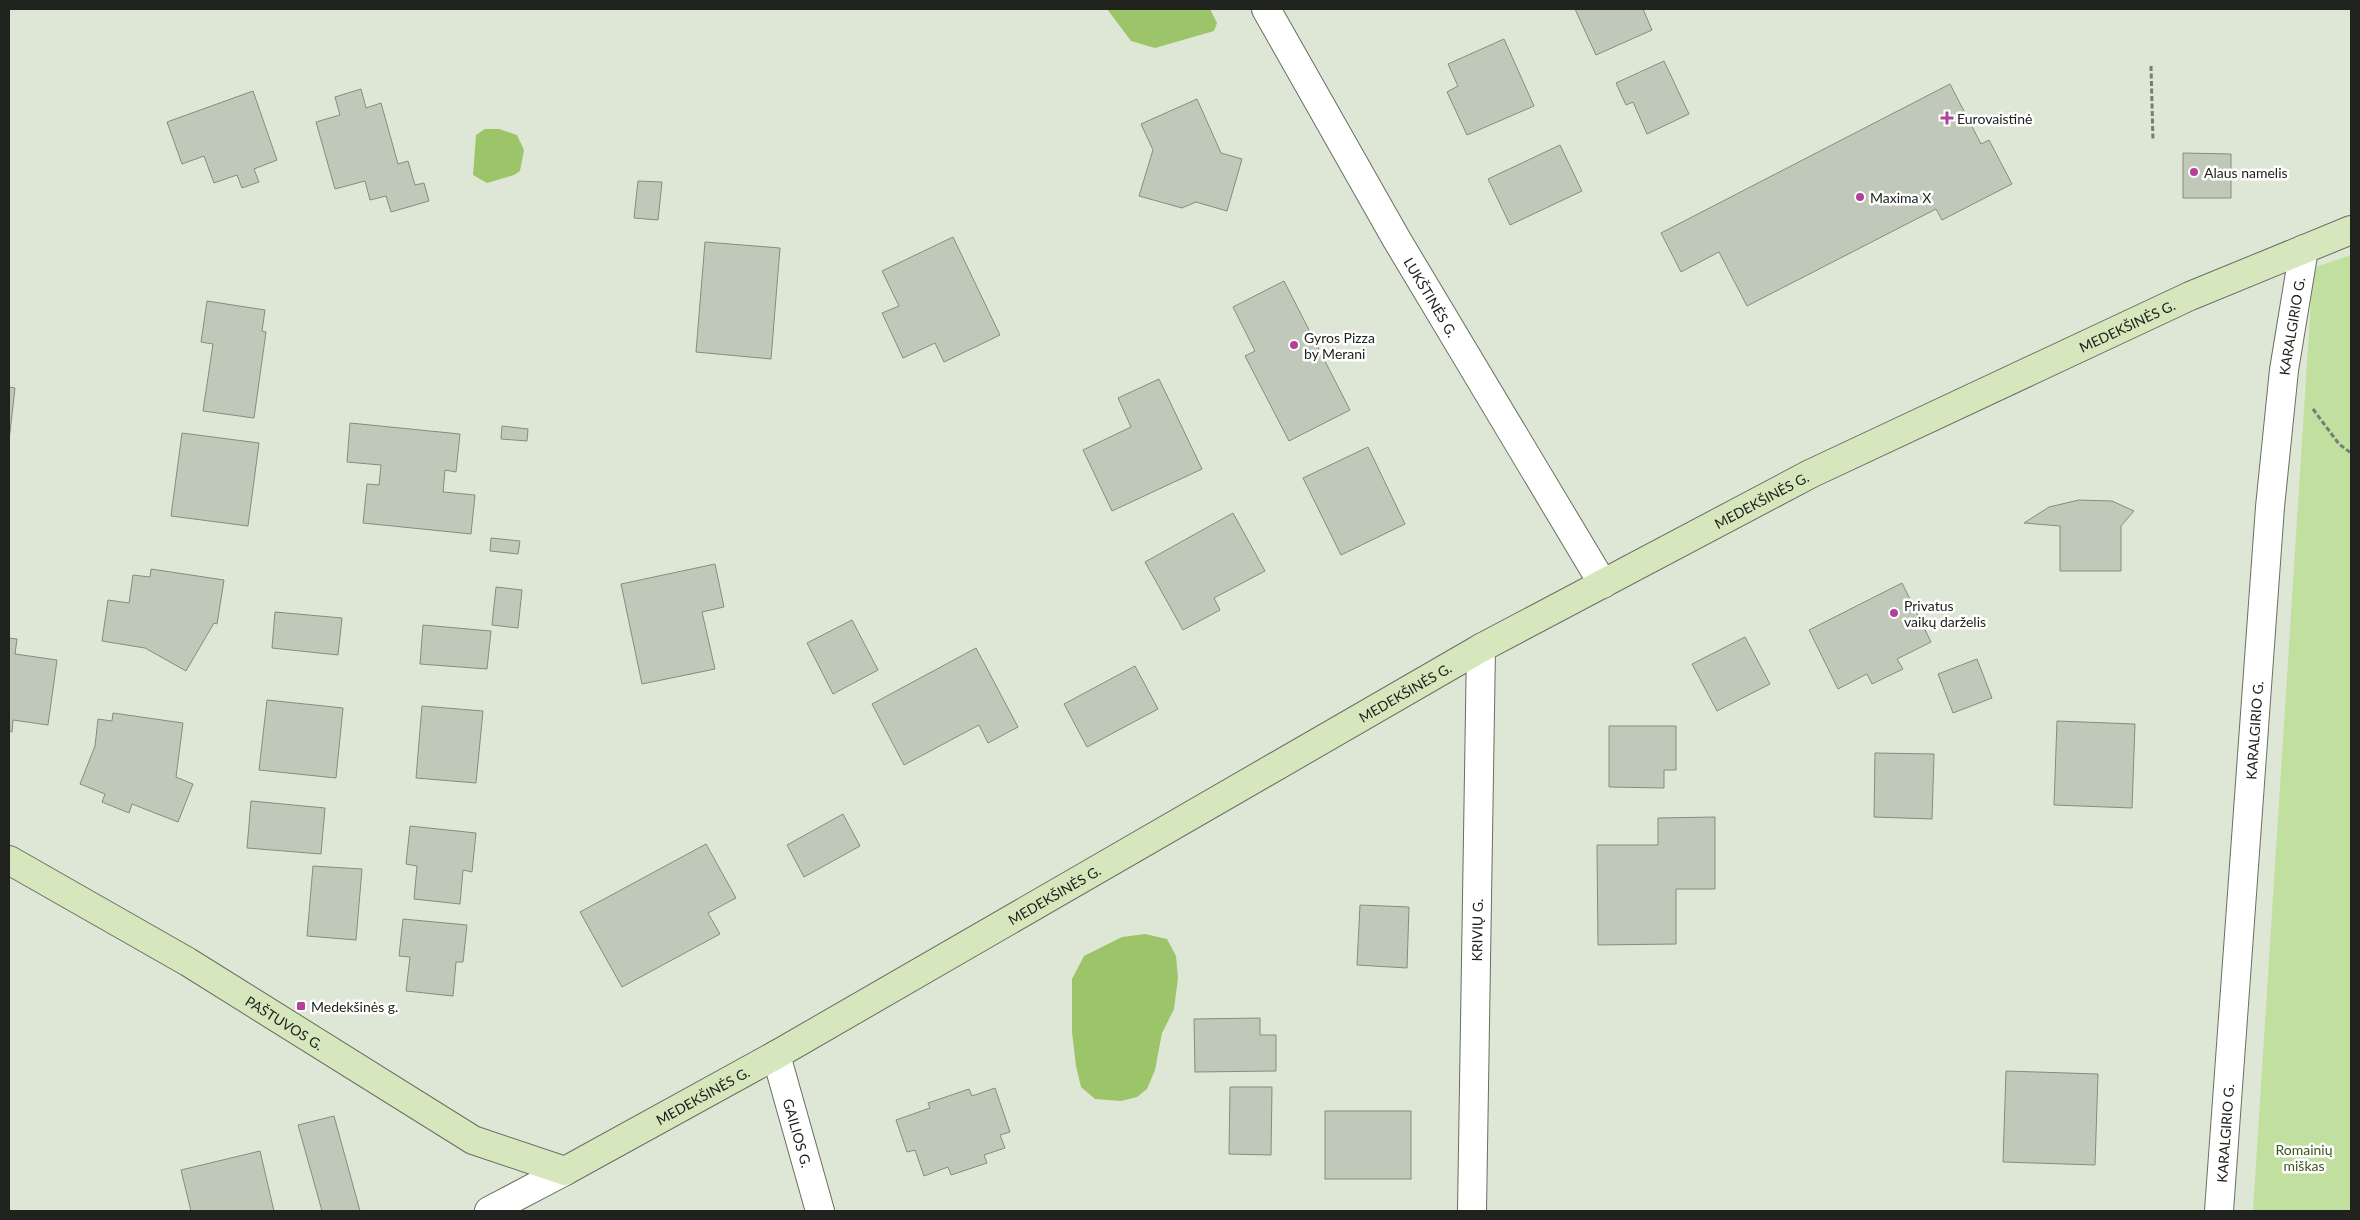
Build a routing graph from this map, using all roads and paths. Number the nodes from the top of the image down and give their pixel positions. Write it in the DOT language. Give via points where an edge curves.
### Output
graph roads {
  1 [pos="1266,9"];
  2 [pos="2151,66"];
  3 [pos="2153,141"];
  4 [pos="2351,230"];
  5 [pos="2304,249"];
  6 [pos="2284,370"];
  7 [pos="2351,453"];
  8 [pos="1603,584"];
  9 [pos="1481,648"];
  10 [pos="9,860"];
  11 [pos="776,1055"];
  12 [pos="565,1171"];
  13 [pos="489,1211"];
  14 [pos="820,1211"];
  15 [pos="1472,1211"];
  16 [pos="2218,1211"];
  1 -- 8 [label="street, LUKŠTINĖS G." via="1397,240"];
  2 -- 3 [label="path"];
  4 -- 5 [label="street, MEDEKŠINĖS G."];
  5 -- 6 [label="street, KARALGIRIO G."];
  5 -- 8 [label="street, MEDEKŠINĖS G." via="2148,316 1810,474"];
  6 -- 7 [label="path" via="2339,444"];
  6 -- 16 [label="street, KARALGIRIO G." via="2270,506"];
  8 -- 9 [label="street, MEDEKŠINĖS G."];
  9 -- 11 [label="street, MEDEKŠINĖS G."];
  9 -- 15 [label="street, KRIVIŲ G."];
  10 -- 12 [label="street, PAŠTUVOS G." via="188,962 474,1140"];
  11 -- 12 [label="street, MEDEKŠINĖS G."];
  11 -- 14 [label="street, GAILIOS G."];
  12 -- 13 [label="street, MEDEKŠINĖS G."];
}
